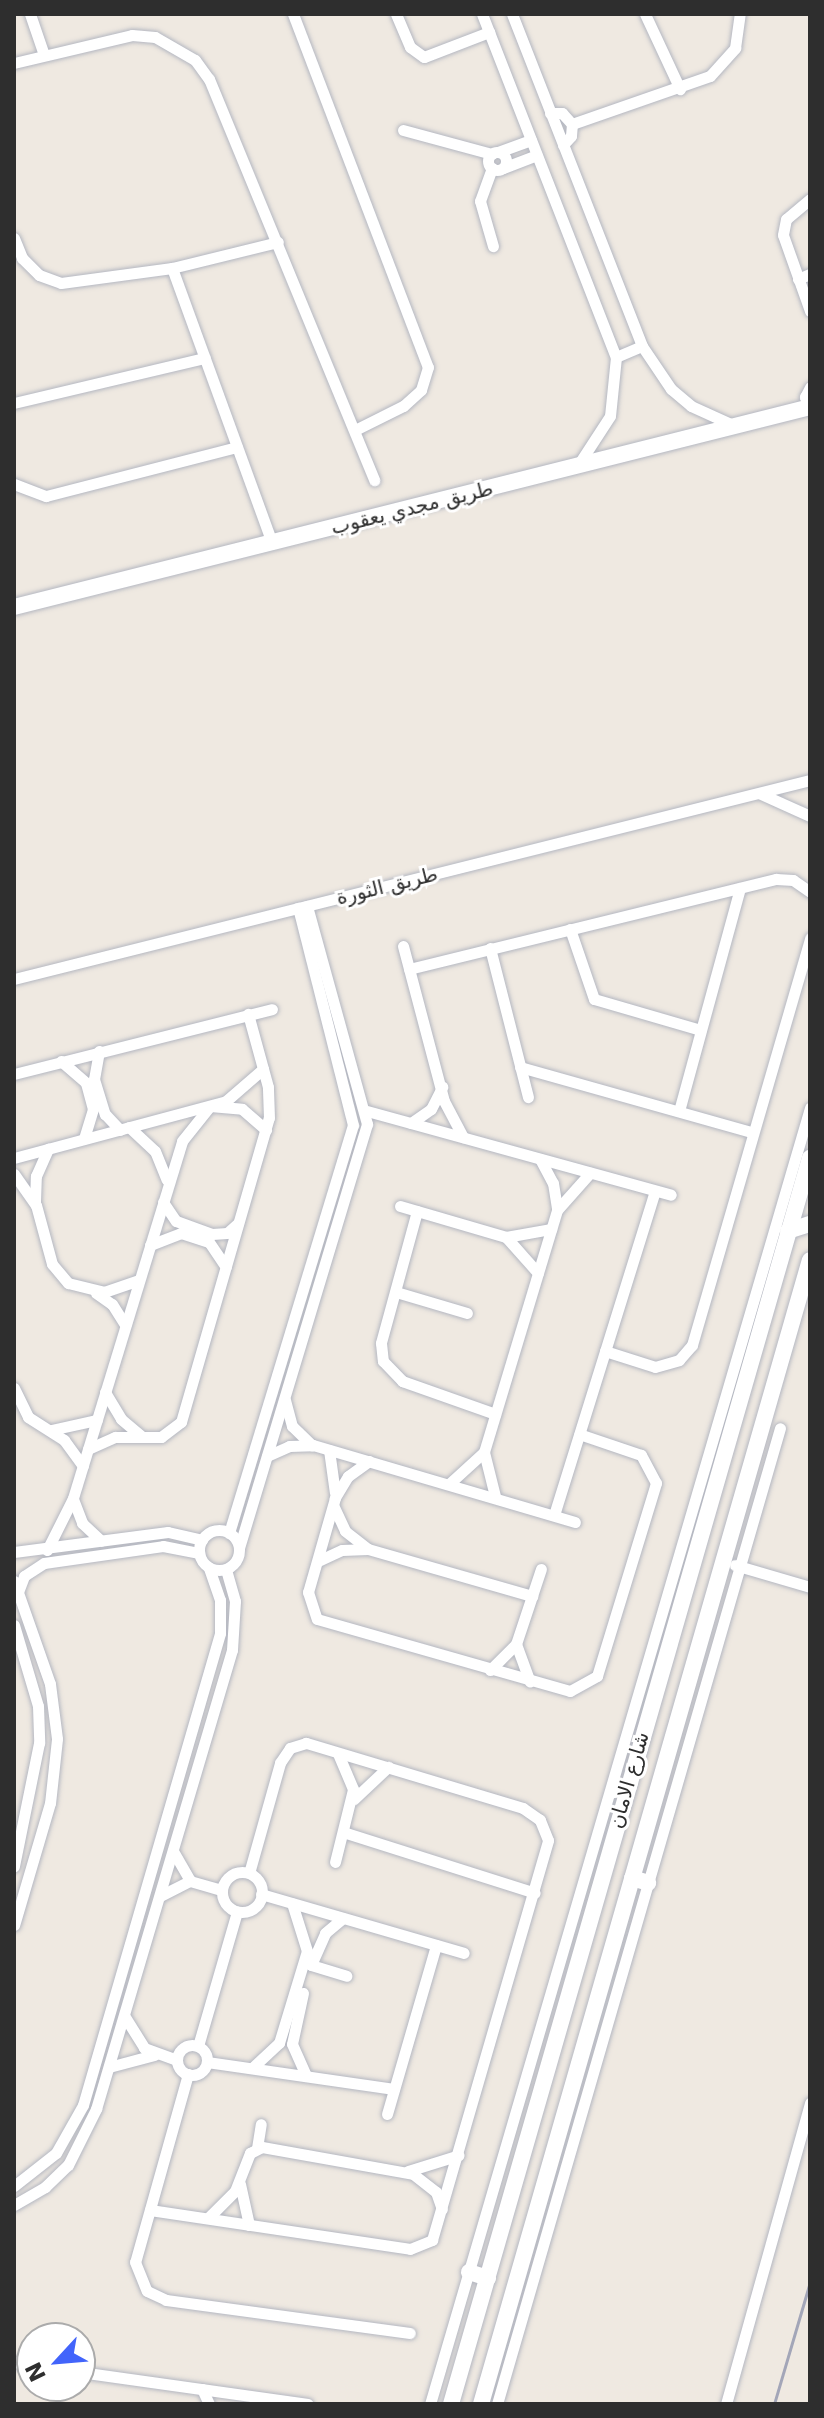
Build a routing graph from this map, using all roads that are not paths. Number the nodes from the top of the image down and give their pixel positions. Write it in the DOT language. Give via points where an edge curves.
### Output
graph roads {
  1 [pos="30,14"];
  2 [pos="293,14"];
  3 [pos="396,14"];
  4 [pos="482,14"];
  5 [pos="512,14"];
  6 [pos="645,14"];
  7 [pos="740,14"];
  8 [pos="489,32"];
  9 [pos="44,55"];
  10 [pos="14,63"];
  11 [pos="680,89"];
  12 [pos="550,113"];
  13 [pos="572,124"];
  14 [pos="403,130"];
  15 [pos="531,140"];
  16 [pos="563,145"];
  17 [pos="495,153"];
  18 [pos="537,155"];
  19 [pos="497,168"];
  20 [pos="810,199"];
  21 [pos="14,238"];
  22 [pos="278,242"];
  23 [pos="493,246"];
  24 [pos="172,268"];
  25 [pos="804,276"];
  26 [pos="810,311"];
  27 [pos="642,346"];
  28 [pos="616,357"];
  29 [pos="205,358"];
  30 [pos="810,387"];
  31 [pos="14,403"];
  32 [pos="809,408"];
  33 [pos="737,426"];
  34 [pos="355,430"];
  35 [pos="237,447"];
  36 [pos="577,466"];
  37 [pos="374,480"];
  38 [pos="14,484"];
  39 [pos="272,543"];
  40 [pos="14,607"];
  41 [pos="810,780"];
  42 [pos="760,794"];
  43 [pos="810,816"];
  44 [pos="740,888"];
  45 [pos="810,892"];
  46 [pos="302,907"];
  47 [pos="570,929"];
  48 [pos="810,938"];
  49 [pos="403,946"];
  50 [pos="490,948"];
  51 [pos="409,969"];
  52 [pos="14,979"];
  53 [pos="272,1009"];
  54 [pos="248,1014"];
  55 [pos="701,1030"];
  56 [pos="99,1051"];
  57 [pos="61,1061"];
  58 [pos="520,1067"];
  59 [pos="263,1069"];
  60 [pos="14,1074"];
  61 [pos="442,1087"];
  62 [pos="528,1097"];
  63 [pos="210,1106"];
  64 [pos="810,1108"];
  65 [pos="367,1111"];
  66 [pos="679,1111"];
  67 [pos="411,1123"];
  68 [pos="125,1129"];
  69 [pos="266,1130"];
  70 [pos="752,1132"];
  71 [pos="463,1138"];
  72 [pos="84,1139"];
  73 [pos="48,1149"];
  74 [pos="14,1158"];
  75 [pos="540,1159"];
  76 [pos="810,1159"];
  77 [pos="590,1173"];
  78 [pos="14,1174"];
  79 [pos="168,1184"];
  80 [pos="655,1191"];
  81 [pos="671,1195"];
  82 [pos="163,1202"];
  83 [pos="36,1205"];
  84 [pos="400,1206"];
  85 [pos="557,1210"];
  86 [pos="417,1211"];
  87 [pos="238,1223"];
  88 [pos="810,1224"];
  89 [pos="551,1229"];
  90 [pos="788,1231"];
  91 [pos="506,1237"];
  92 [pos="150,1245"];
  93 [pos="810,1260"];
  94 [pos="226,1268"];
  95 [pos="538,1273"];
  96 [pos="139,1280"];
  97 [pos="92,1291"];
  98 [pos="396,1292"];
  99 [pos="467,1313"];
  100 [pos="125,1325"];
  101 [pos="605,1351"];
  102 [pos="14,1388"];
  103 [pos="105,1392"];
  104 [pos="285,1399"];
  105 [pos="495,1414"];
  106 [pos="97,1420"];
  107 [pos="780,1428"];
  108 [pos="45,1430"];
  109 [pos="579,1434"];
  110 [pos="145,1438"];
  111 [pos="313,1445"];
  112 [pos="88,1449"];
  113 [pos="329,1450"];
  114 [pos="484,1452"];
  115 [pos="267,1456"];
  116 [pos="714,1457"];
  117 [pos="369,1461"];
  118 [pos="83,1466"];
  119 [pos="450,1483"];
  120 [pos="495,1496"];
  121 [pos="73,1498"];
  122 [pos="334,1502"];
  123 [pos="554,1515"];
  124 [pos="575,1522"];
  125 [pos="229,1533"];
  126 [pos="202,1540"];
  127 [pos="101,1541"];
  128 [pos="239,1548"];
  129 [pos="368,1549"];
  130 [pos="47,1550"];
  131 [pos="14,1552"];
  132 [pos="199,1553"];
  133 [pos="318,1561"];
  134 [pos="723,1561"];
  135 [pos="740,1566"];
  136 [pos="209,1568"];
  137 [pos="226,1569"];
  138 [pos="541,1569"];
  139 [pos="16,1586"];
  140 [pos="810,1587"];
  141 [pos="532,1596"];
  142 [pos="14,1625"];
  143 [pos="35,1641"];
  144 [pos="516,1644"];
  145 [pos="22,1646"];
  146 [pos="490,1670"];
  147 [pos="530,1682"];
  148 [pos="648,1715"];
  149 [pos="676,1723"];
  150 [pos="338,1752"];
  151 [pos="388,1767"];
  152 [pos="621,1778"];
  153 [pos="352,1803"];
  154 [pos="27,1811"];
  155 [pos="14,1818"];
  156 [pos="343,1832"];
  157 [pos="173,1851"];
  158 [pos="335,1862"];
  159 [pos="14,1866"];
  160 [pos="249,1873"];
  161 [pos="190,1881"];
  162 [pos="640,1881"];
  163 [pos="222,1890"];
  164 [pos="535,1893"];
  165 [pos="261,1894"];
  166 [pos="160,1896"];
  167 [pos="292,1903"];
  168 [pos="237,1912"];
  169 [pos="343,1918"];
  170 [pos="14,1925"];
  171 [pos="436,1945"];
  172 [pos="464,1953"];
  173 [pos="311,1965"];
  174 [pos="346,1976"];
  175 [pos="124,2016"];
  176 [pos="198,2046"];
  177 [pos="154,2055"];
  178 [pos="177,2060"];
  179 [pos="207,2062"];
  180 [pos="109,2067"];
  181 [pos="252,2068"];
  182 [pos="188,2074"];
  183 [pos="306,2076"];
  184 [pos="394,2089"];
  185 [pos="810,2103"];
  186 [pos="387,2114"];
  187 [pos="261,2124"];
  188 [pos="257,2148"];
  189 [pos="459,2155"];
  190 [pos="404,2171"];
  191 [pos="241,2179"];
  192 [pos="554,2180"];
  193 [pos="14,2186"];
  194 [pos="14,2205"];
  195 [pos="150,2210"];
  196 [pos="443,2210"];
  197 [pos="208,2218"];
  198 [pos="249,2225"];
  199 [pos="469,2272"];
  200 [pos="488,2278"];
  201 [pos="410,2333"];
  202 [pos="96,2374"];
  203 [pos="202,2389"];
  204 [pos="238,2394"];
  205 [pos="278,2402"];
  206 [pos="209,2404"];
  207 [pos="229,2404"];
  208 [pos="308,2404"];
  209 [pos="430,2404"];
  210 [pos="451,2404"];
  211 [pos="481,2404"];
  212 [pos="497,2404"];
  213 [pos="726,2404"];
  1 -- 9 [label="street"];
  2 -- 34 [label="street" via="428,367 421,390 403,406"];
  3 -- 8 [label="street" via="410,47 424,57"];
  4 -- 8 [label="street"];
  5 -- 12 [label="street"];
  6 -- 11 [label="street"];
  7 -- 11 [label="street" via="739,35 728,60 710,76"];
  8 -- 15 [label="street"];
  9 -- 10 [label="street"];
  9 -- 22 [label="street" via="132,35 155,37 195,60 209,79"];
  11 -- 13 [label="street"];
  12 -- 13 [label="street" via="565,115"];
  12 -- 16 [label="street"];
  13 -- 16 [label="street"];
  14 -- 17 [label="street"];
  15 -- 17 [label="street"];
  15 -- 18 [label="street"];
  16 -- 27 [label="street"];
  17 -- 19 [label="street"];
  18 -- 19 [label="street"];
  18 -- 28 [label="street"];
  19 -- 23 [label="street" via="480,201"];
  20 -- 25 [label="street" via="784,224"];
  21 -- 24 [label="street" via="22,258 39,275 61,283"];
  22 -- 24 [label="street"];
  22 -- 34 [label="street"];
  24 -- 29 [label="street"];
  25 -- 26 [label="street"];
  27 -- 28 [label="street"];
  27 -- 33 [label="street" via="671,389 713,418"];
  28 -- 36 [label="street" via="610,416"];
  29 -- 31 [label="street"];
  29 -- 35 [label="street"];
  30 -- 32 [label="street" via="805,397"];
  32 -- 33 [label="street, طريق مجدي يعقوب"];
  33 -- 36 [label="street, طريق مجدي يعقوب"];
  34 -- 37 [label="street"];
  35 -- 38 [label="street" via="46,496"];
  35 -- 39 [label="street"];
  36 -- 39 [label="street, طريق مجدي يعقوب"];
  39 -- 40 [label="street, طريق مجدي يعقوب"];
  41 -- 42 [label="street, طريق الثورة"];
  42 -- 43 [label="street"];
  42 -- 46 [label="street, طريق الثورة"];
  44 -- 45 [label="street" via="787,879"];
  44 -- 47 [label="street"];
  44 -- 55 [label="street"];
  46 -- 52 [label="street, طريق الثورة"];
  46 -- 65 [label="street"];
  46 -- 125 [label="street" via="353,1125"];
  47 -- 50 [label="street"];
  47 -- 55 [label="street" via="594,999"];
  48 -- 70 [label="street"];
  49 -- 51 [label="street"];
  50 -- 51 [label="street"];
  50 -- 58 [label="street"];
  51 -- 61 [label="street"];
  53 -- 54 [label="street"];
  54 -- 56 [label="street"];
  54 -- 59 [label="street"];
  55 -- 66 [label="street"];
  56 -- 57 [label="street"];
  56 -- 68 [label="street" via="94,1079 105,1114"];
  57 -- 60 [label="street"];
  57 -- 72 [label="street" via="86,1083 93,1117"];
  58 -- 62 [label="street"];
  58 -- 66 [label="street"];
  59 -- 63 [label="street" via="241,1093"];
  59 -- 69 [label="street" via="270,1106"];
  61 -- 67 [label="street" via="431,1109"];
  61 -- 71 [label="street"];
  63 -- 68 [label="street"];
  63 -- 69 [label="street" via="242,1109"];
  63 -- 79 [label="street" via="182,1141"];
  64 -- 116 [label="street"];
  65 -- 67 [label="street"];
  65 -- 104 [label="street"];
  66 -- 70 [label="street"];
  67 -- 71 [label="street"];
  68 -- 72 [label="street"];
  68 -- 79 [label="street" via="155,1151"];
  69 -- 87 [label="street"];
  70 -- 101 [label="street" via="687,1353 655,1367"];
  71 -- 75 [label="street"];
  72 -- 73 [label="street"];
  73 -- 74 [label="street"];
  73 -- 83 [label="street" via="36,1176"];
  75 -- 77 [label="street"];
  75 -- 85 [label="street" via="553,1183"];
  76 -- 90 [label="street, شارع الامان"];
  77 -- 80 [label="street"];
  77 -- 85 [label="street"];
  78 -- 83 [label="street"];
  79 -- 82 [label="street"];
  80 -- 81 [label="street"];
  80 -- 101 [label="street"];
  82 -- 87 [label="street" via="176,1221 212,1234 227,1233"];
  82 -- 92 [label="street"];
  83 -- 97 [label="street" via="52,1264 68,1283"];
  84 -- 86 [label="street"];
  85 -- 89 [label="street"];
  86 -- 91 [label="street"];
  86 -- 98 [label="street"];
  87 -- 94 [label="street"];
  88 -- 90 [label="street"];
  89 -- 91 [label="street"];
  89 -- 95 [label="street"];
  90 -- 116 [label="street, شارع الامان"];
  91 -- 95 [label="street"];
  92 -- 94 [label="street" via="181,1233 216,1247"];
  92 -- 96 [label="street"];
  93 -- 134 [label="street, شارع الامان"];
  94 -- 110 [label="street" via="181,1422 161,1437"];
  95 -- 105 [label="street"];
  96 -- 97 [label="street" via="117,1291"];
  96 -- 100 [label="street"];
  97 -- 100 [label="street" via="112,1304"];
  98 -- 99 [label="street"];
  98 -- 105 [label="street" via="381,1343 388,1369 402,1381"];
  100 -- 103 [label="street"];
  101 -- 109 [label="street"];
  102 -- 108 [label="street" via="28,1417"];
  103 -- 106 [label="street"];
  103 -- 110 [label="street" via="121,1419"];
  104 -- 111 [label="street" via="292,1426"];
  104 -- 115 [label="street"];
  105 -- 114 [label="street"];
  106 -- 108 [label="street" via="77,1429"];
  106 -- 112 [label="street"];
  107 -- 135 [label="street"];
  108 -- 118 [label="street" via="64,1440"];
  109 -- 123 [label="street"];
  109 -- 147 [label="street" via="641,1455 656,1483 597,1676 570,1691"];
  110 -- 112 [label="street" via="115,1437"];
  111 -- 113 [label="street"];
  111 -- 115 [label="street" via="289,1446"];
  112 -- 118 [label="street"];
  113 -- 117 [label="street"];
  113 -- 122 [label="street"];
  114 -- 119 [label="street"];
  114 -- 120 [label="street"];
  115 -- 128 [label="street"];
  116 -- 148 [label="street, شارع الامان"];
  116 -- 152 [label="street"];
  117 -- 119 [label="street"];
  117 -- 122 [label="street" via="348,1476"];
  118 -- 121 [label="street"];
  119 -- 120 [label="street"];
  120 -- 123 [label="street"];
  121 -- 127 [label="street" via="82,1523"];
  121 -- 130 [label="street"];
  122 -- 129 [label="street" via="345,1531"];
  122 -- 133 [label="street"];
  123 -- 124 [label="street"];
  125 -- 126 [label="street" via="214,1531"];
  125 -- 128 [label="street"];
  126 -- 127 [label="street" via="168,1532"];
  126 -- 132 [label="street"];
  127 -- 130 [label="street"];
  128 -- 137 [label="street" via="236,1561"];
  129 -- 133 [label="street" via="342,1550"];
  129 -- 141 [label="street"];
  130 -- 131 [label="street"];
  132 -- 136 [label="street"];
  132 -- 139 [label="street" via="163,1546 44,1563"];
  133 -- 146 [label="street" via="308,1602 317,1619"];
  134 -- 135 [label="street"];
  134 -- 149 [label="street, شارع الامان"];
  135 -- 140 [label="street"];
  135 -- 162 [label="street"];
  136 -- 137 [label="street"];
  136 -- 193 [label="street" via="220,1600 217,1650 83,2105 56,2153"];
  137 -- 157 [label="street" via="233,1588 235,1634"];
  138 -- 141 [label="street"];
  139 -- 143 [label="street"];
  141 -- 144 [label="street"];
  142 -- 145 [label="street"];
  143 -- 145 [label="street"];
  143 -- 170 [label="street" via="54,1703 55,1771"];
  144 -- 146 [label="street"];
  144 -- 147 [label="street"];
  145 -- 154 [label="street" via="38,1706 35,1778"];
  146 -- 147 [label="street"];
  148 -- 149 [label="street"];
  148 -- 152 [label="street, شارع الامان"];
  149 -- 162 [label="street, شارع الامان"];
  150 -- 151 [label="street"];
  150 -- 153 [label="street" via="351,1776"];
  150 -- 160 [label="street" via="306,1743 284,1755"];
  151 -- 153 [label="street" via="367,1782"];
  151 -- 164 [label="street" via="532,1813 548,1840"];
  152 -- 199 [label="street"];
  152 -- 200 [label="street, شارع الامان"];
  153 -- 156 [label="street"];
  154 -- 155 [label="street"];
  154 -- 159 [label="street"];
  156 -- 158 [label="street"];
  156 -- 164 [label="street"];
  157 -- 161 [label="street"];
  157 -- 166 [label="street"];
  160 -- 163 [label="street" via="228,1877"];
  160 -- 165 [label="street" via="259,1882"];
  161 -- 163 [label="street"];
  161 -- 166 [label="street"];
  162 -- 192 [label="street, شارع الامان"];
  163 -- 168 [label="street" via="225,1904"];
  164 -- 189 [label="street"];
  165 -- 167 [label="street"];
  165 -- 168 [label="street" via="255,1907"];
  166 -- 175 [label="street"];
  167 -- 169 [label="street"];
  167 -- 181 [label="street" via="307,1951 279,2043"];
  168 -- 176 [label="street"];
  169 -- 171 [label="street"];
  169 -- 173 [label="street" via="325,1933"];
  171 -- 172 [label="street"];
  171 -- 184 [label="street"];
  173 -- 174 [label="street"];
  173 -- 183 [label="street" via="292,2044"];
  175 -- 177 [label="street" via="135,2039"];
  175 -- 180 [label="street"];
  176 -- 178 [label="street" via="182,2048"];
  176 -- 179 [label="street"];
  177 -- 178 [label="street"];
  177 -- 180 [label="street"];
  178 -- 182 [label="street"];
  179 -- 181 [label="street"];
  179 -- 182 [label="street" via="198,2074"];
  180 -- 194 [label="street" via="85,2138 68,2165"];
  181 -- 183 [label="street"];
  182 -- 195 [label="street"];
  183 -- 184 [label="street"];
  184 -- 186 [label="street"];
  185 -- 213 [label="street"];
  187 -- 188 [label="street"];
  188 -- 190 [label="street"];
  188 -- 191 [label="street" via="247,2156"];
  189 -- 190 [label="street"];
  189 -- 196 [label="street"];
  190 -- 196 [label="street" via="429,2184"];
  191 -- 197 [label="street" via="228,2201"];
  191 -- 198 [label="street"];
  192 -- 211 [label="street, شارع الامان"];
  192 -- 212 [label="street"];
  195 -- 197 [label="street"];
  195 -- 201 [label="street" via="136,2273 156,2297"];
  196 -- 198 [label="street" via="436,2235 416,2249"];
  197 -- 198 [label="street"];
  199 -- 200 [label="street"];
  199 -- 209 [label="street"];
  200 -- 210 [label="street, شارع الامان"];
  202 -- 203 [label="street"];
  203 -- 204 [label="street"];
  203 -- 206 [label="street"];
  204 -- 205 [label="street"];
  204 -- 207 [label="street"];
  205 -- 208 [label="street"];
}
